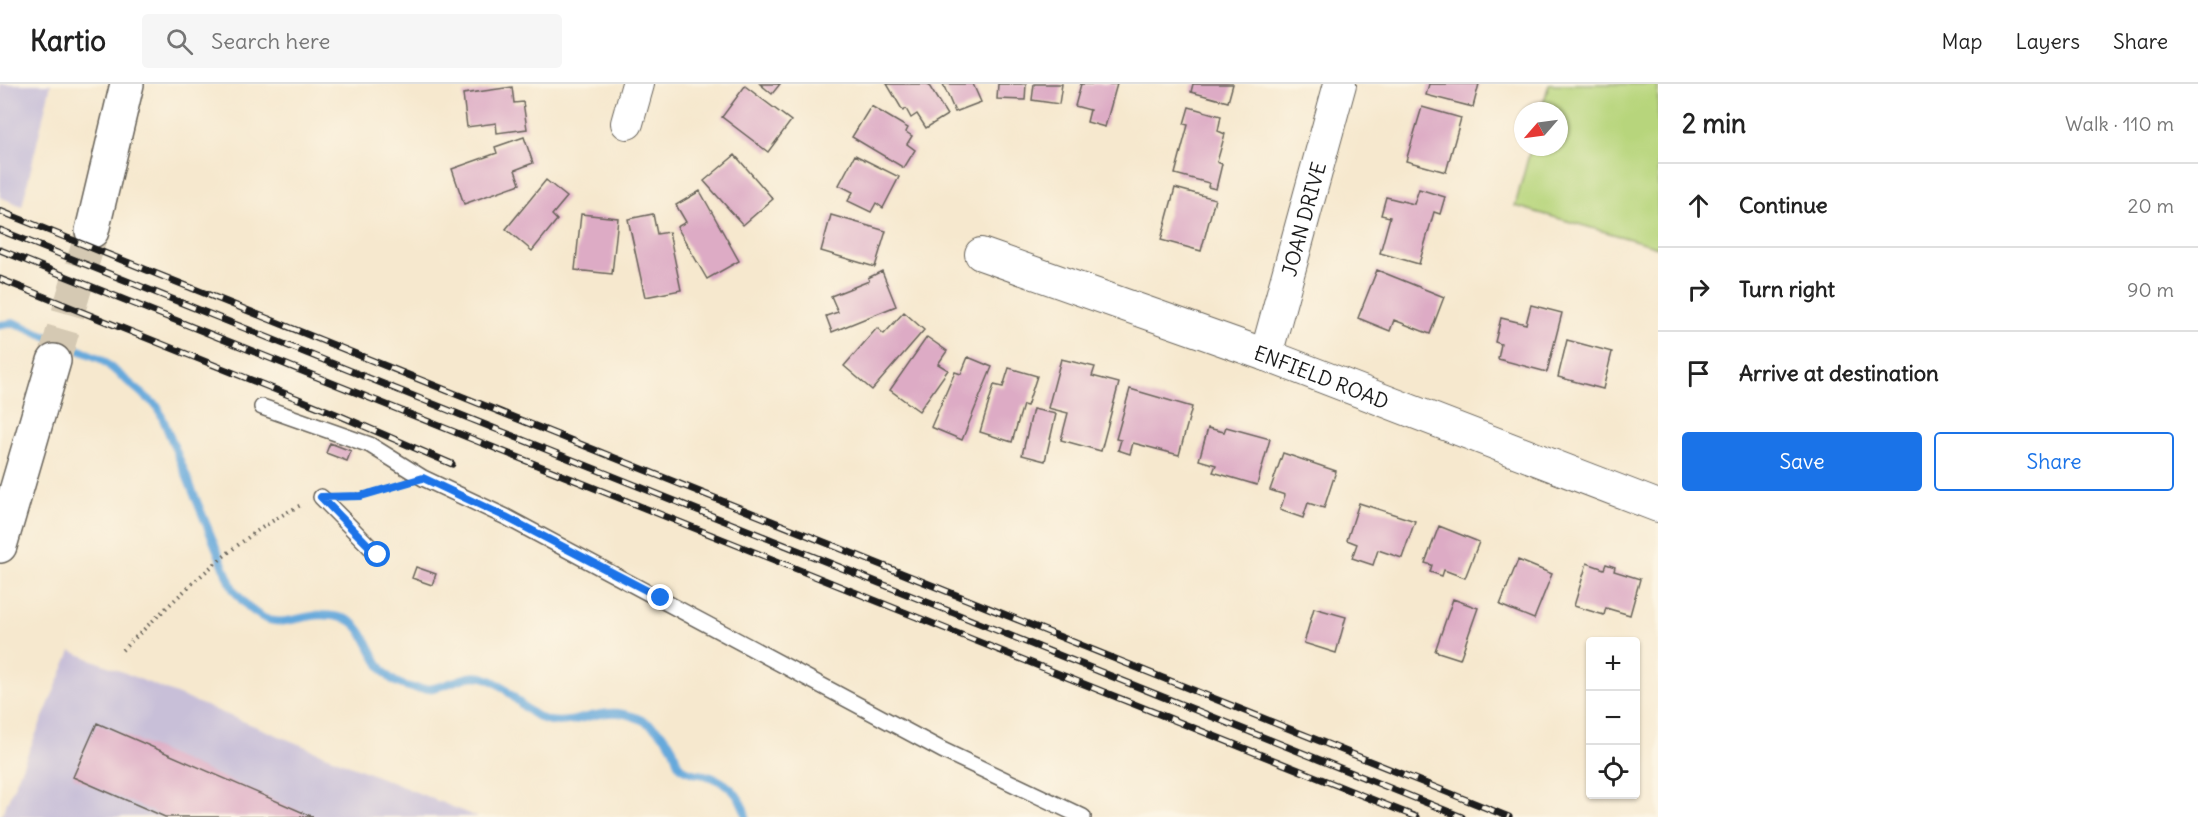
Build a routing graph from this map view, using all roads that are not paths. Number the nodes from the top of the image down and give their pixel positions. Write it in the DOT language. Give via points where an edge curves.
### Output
graph roads {
  1 [pos="127,84"];
  2 [pos="638,84"];
  3 [pos="1340,84"];
  4 [pos="627,123"];
  5 [pos="92,231"];
  6 [pos="981,254"];
  7 [pos="1266,355"];
  8 [pos="54,361"];
  9 [pos="262,407"];
  10 [pos="321,497"];
  11 [pos="1658,506"];
  12 [pos="0,546"];
  13 [pos="378,555"];
  14 [pos="1083,817"];
  1 -- 5 [label="street"];
  2 -- 4 [label="street"];
  3 -- 7 [label="street, JOAN DRIVE"];
  6 -- 7 [label="street, ENFIELD ROAD"];
  7 -- 11 [label="street, ENFIELD ROAD"];
  8 -- 12 [label="street"];
  9 -- 14 [label="lane" via="370,445 423,478 526,527 942,750"];
  10 -- 13 [label="lane"];
}
